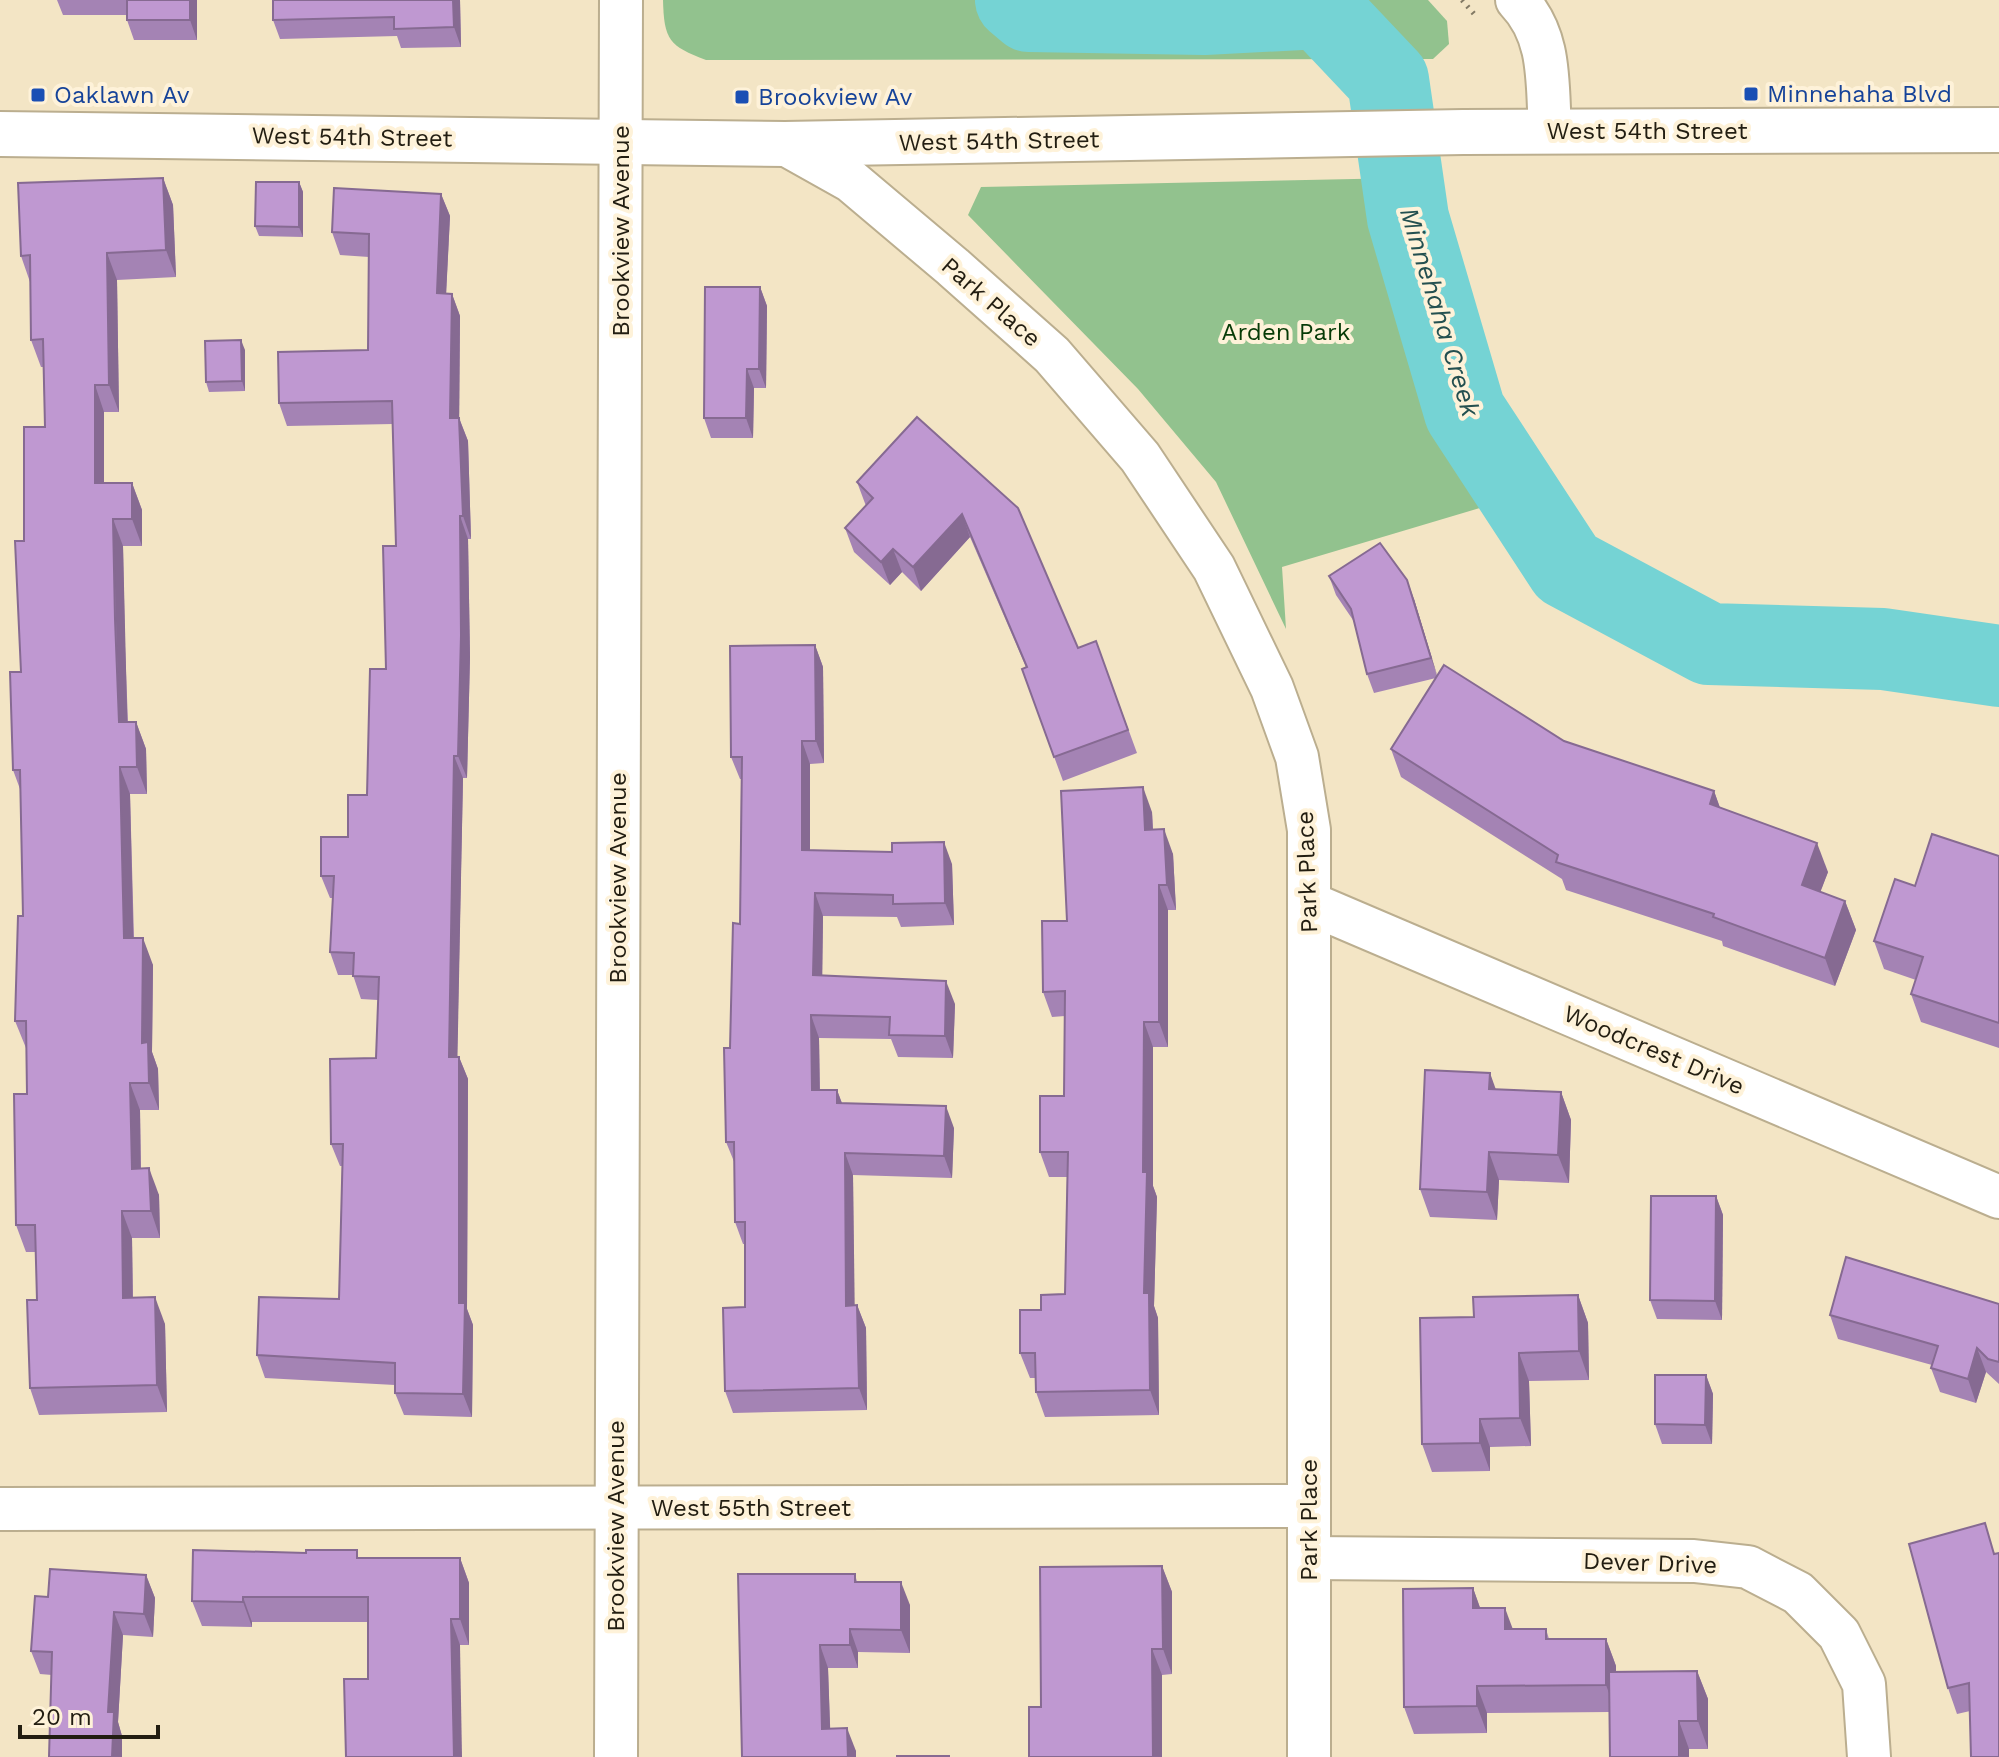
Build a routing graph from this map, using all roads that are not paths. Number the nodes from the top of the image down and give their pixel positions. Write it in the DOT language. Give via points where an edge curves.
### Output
graph roads {
  1 [pos="621,0"];
  2 [pos="1517,0"];
  3 [pos="1999,130"];
  4 [pos="1550,131"];
  5 [pos="0,134"];
  6 [pos="622,140"];
  7 [pos="785,144"];
  8 [pos="1309,903"];
  9 [pos="1999,1197"];
  10 [pos="1309,1506"];
  11 [pos="615,1508"];
  12 [pos="0,1509"];
  13 [pos="1309,1558"];
  14 [pos="616,1757"];
  15 [pos="1309,1757"];
  16 [pos="1869,1757"];
  1 -- 6 [label="street, Brookview Avenue"];
  2 -- 4 [label="street" via="1530,13 1545,45"];
  3 -- 4 [label="street, West 54th Street"];
  4 -- 7 [label="street, West 54th Street"];
  5 -- 6 [label="street, West 54th Street"];
  6 -- 7 [label="street, West 54th Street"];
  6 -- 11 [label="street, Brookview Avenue"];
  7 -- 8 [label="street, Park Place" via="851,181 953,267 1052,355 1140,457 1214,568 1272,688 1297,757 1309,830"];
  8 -- 9 [label="street, Woodcrest Drive"];
  8 -- 10 [label="street, Park Place"];
  10 -- 11 [label="street, West 55th Street"];
  10 -- 13 [label="street, Park Place"];
  11 -- 12 [label="street, West 55th Street"];
  11 -- 14 [label="street, Brookview Avenue"];
  13 -- 15 [label="street, Park Place"];
  13 -- 16 [label="street, Dever Drive" via="1694,1561 1748,1567 1798,1593 1839,1634 1864,1684"];
}
